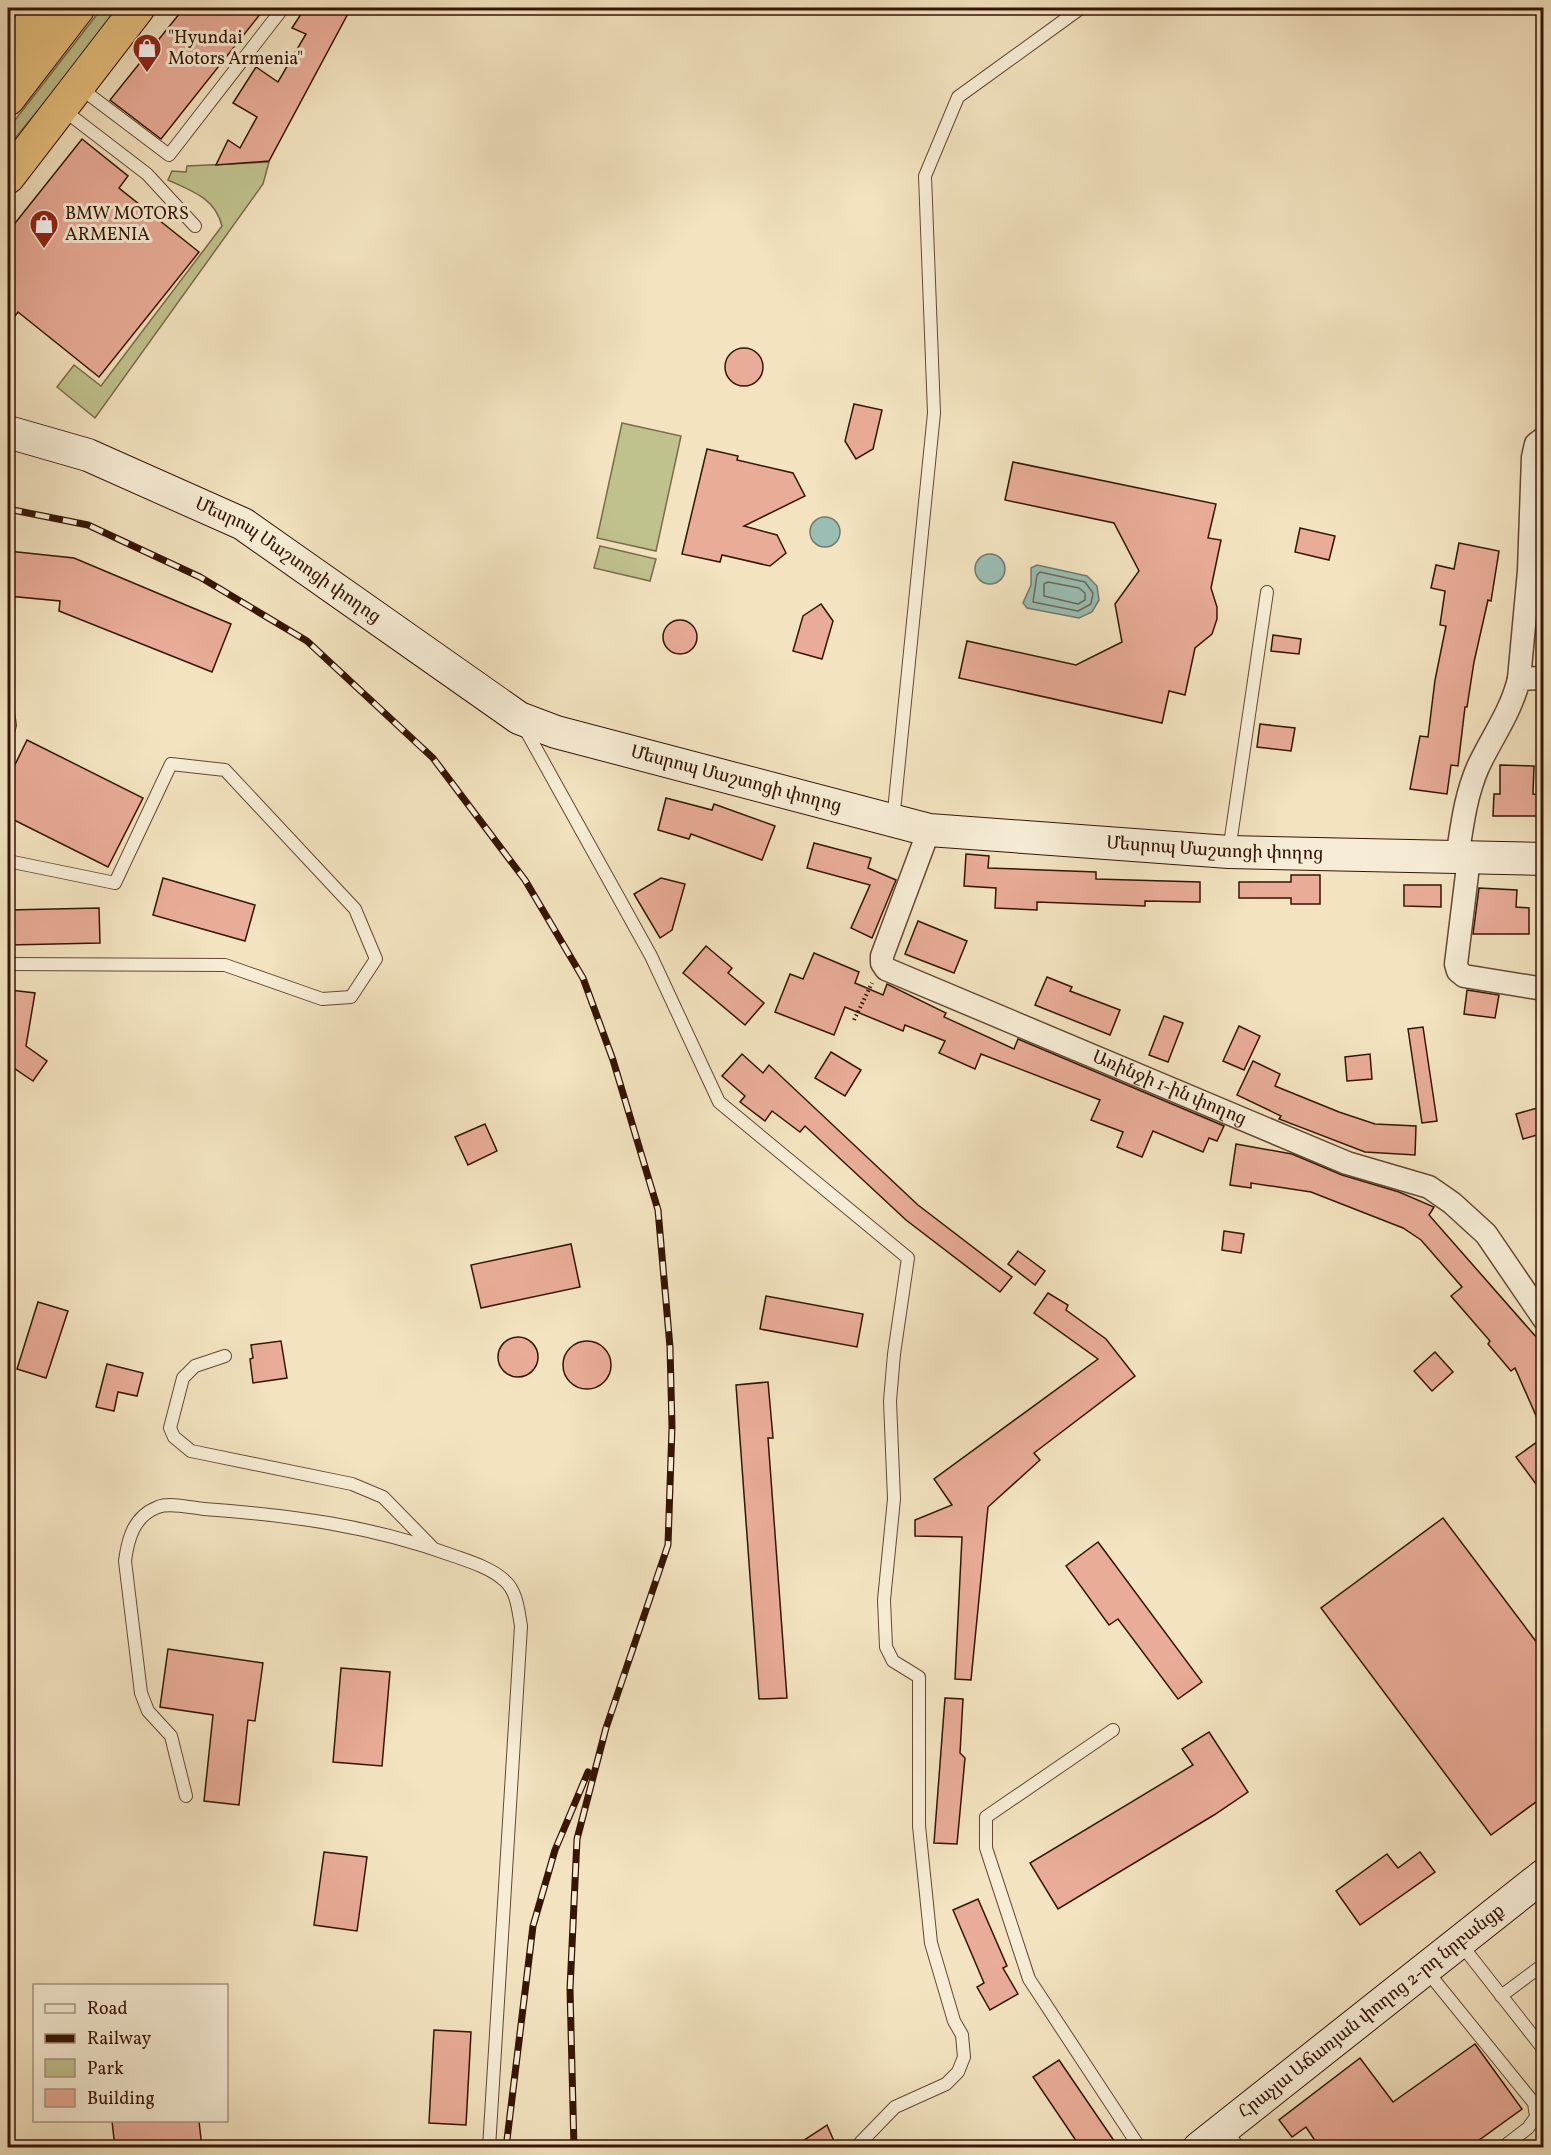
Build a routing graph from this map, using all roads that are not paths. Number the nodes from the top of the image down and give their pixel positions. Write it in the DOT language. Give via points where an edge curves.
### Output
graph roads {
  1 [pos="43,8"];
  2 [pos="78,8"];
  3 [pos="138,8"];
  4 [pos="283,8"];
  5 [pos="1081,8"];
  6 [pos="8,53"];
  7 [pos="68,96"];
  8 [pos="8,99"];
  9 [pos="8,177"];
  10 [pos="195,226"];
  11 [pos="8,432"];
  12 [pos="1544,438"];
  13 [pos="1267,592"];
  14 [pos="1544,678"];
  15 [pos="1519,679"];
  16 [pos="8,713"];
  17 [pos="519,718"];
  18 [pos="8,732"];
  19 [pos="893,822"];
  20 [pos="929,830"];
  21 [pos="1229,852"];
  22 [pos="1463,858"];
  23 [pos="1544,859"];
  24 [pos="8,861"];
  25 [pos="8,964"];
  26 [pos="1544,989"];
  27 [pos="1544,1318"];
  28 [pos="225,1356"];
  29 [pos="433,1548"];
  30 [pos="1113,1730"];
  31 [pos="186,1796"];
  32 [pos="1544,1875"];
  33 [pos="1459,1942"];
  34 [pos="1544,1964"];
  35 [pos="1425,1969"];
  36 [pos="1501,1996"];
  37 [pos="1544,2050"];
  38 [pos="1232,2138"];
  39 [pos="489,2148"];
  40 [pos="860,2148"];
  41 [pos="1140,2148"];
  42 [pos="1199,2148"];
  43 [pos="1502,2148"];
  1 -- 6 [label="highway"];
  2 -- 8 [label="highway"];
  3 -- 7 [label="highway"];
  4 -- 7 [label="lane" via="169,154"];
  5 -- 19 [label="lane" via="958,97 926,176 934,413"];
  7 -- 9 [label="highway"];
  7 -- 10 [label="lane"];
  11 -- 17 [label="street, Մեսրոպ Մաշտոցի փողոց" via="88,455 243,524"];
  12 -- 15 [label="street" via="1536,444 1533,457 1529,571"];
  13 -- 21 [label="lane"];
  14 -- 15 [label="street"];
  15 -- 22 [label="street" via="1512,704 1466,799"];
  16 -- 18 [label="lane"];
  17 -- 19 [label="street, Մեսրոպ Մաշտոցի փողոց" via="556,732"];
  17 -- 40 [label="lane" via="651,956 719,1102 909,1258 890,1401 894,1498 884,1600 886,1647 892,1661 919,1677 918,1826 931,1942 965,2045 958,2072 945,2084 895,2108 860,2143"];
  19 -- 20 [label="street, Մեսրոպ Մաշտոցի փողոց"];
  20 -- 21 [label="street, Մեսրոպ Մաշտոցի փողոց"];
  20 -- 27 [label="street, Առինջի 1-ին փողոց" via="882,956 886,969 1347,1163 1429,1187 1486,1234"];
  21 -- 22 [label="street, Մեսրոպ Մաշտոցի փողոց"];
  22 -- 23 [label="street, Մեսրոպ Մաշտոցի փողոց"];
  22 -- 26 [label="street" via="1458,971 1464,976"];
  24 -- 25 [label="lane" via="115,883 171,765 225,770 355,909 376,959 351,997 322,999 225,965"];
  28 -- 29 [label="lane" via="195,1366 183,1378 170,1421 174,1437 191,1451 352,1484 383,1497"];
  29 -- 31 [label="lane" via="336,1523 284,1515 160,1506 139,1519 128,1540 125,1561 141,1693 148,1711 171,1736"];
  29 -- 39 [label="lane" via="504,1580 515,1595 521,1626"];
  30 -- 41 [label="lane" via="986,1817 986,1848 1029,1979"];
  32 -- 33 [label="street, Հրաչյա Աճառյան փողոց 2-րդ նրբանցք"];
  33 -- 35 [label="street, Հրաչյա Աճառյան փողոց 2-րդ նրբանցք"];
  33 -- 36 [label="lane"];
  34 -- 36 [label="lane"];
  35 -- 38 [label="street, Հրաչյա Աճառյան փողոց 2-րդ նրբանցք"];
  35 -- 43 [label="lane" via="1534,2103 1536,2116 1528,2128"];
  36 -- 37 [label="lane"];
  38 -- 42 [label="street, Հրաչյա Աճառյան փողոց 2-րդ նրբանցք"];
}
